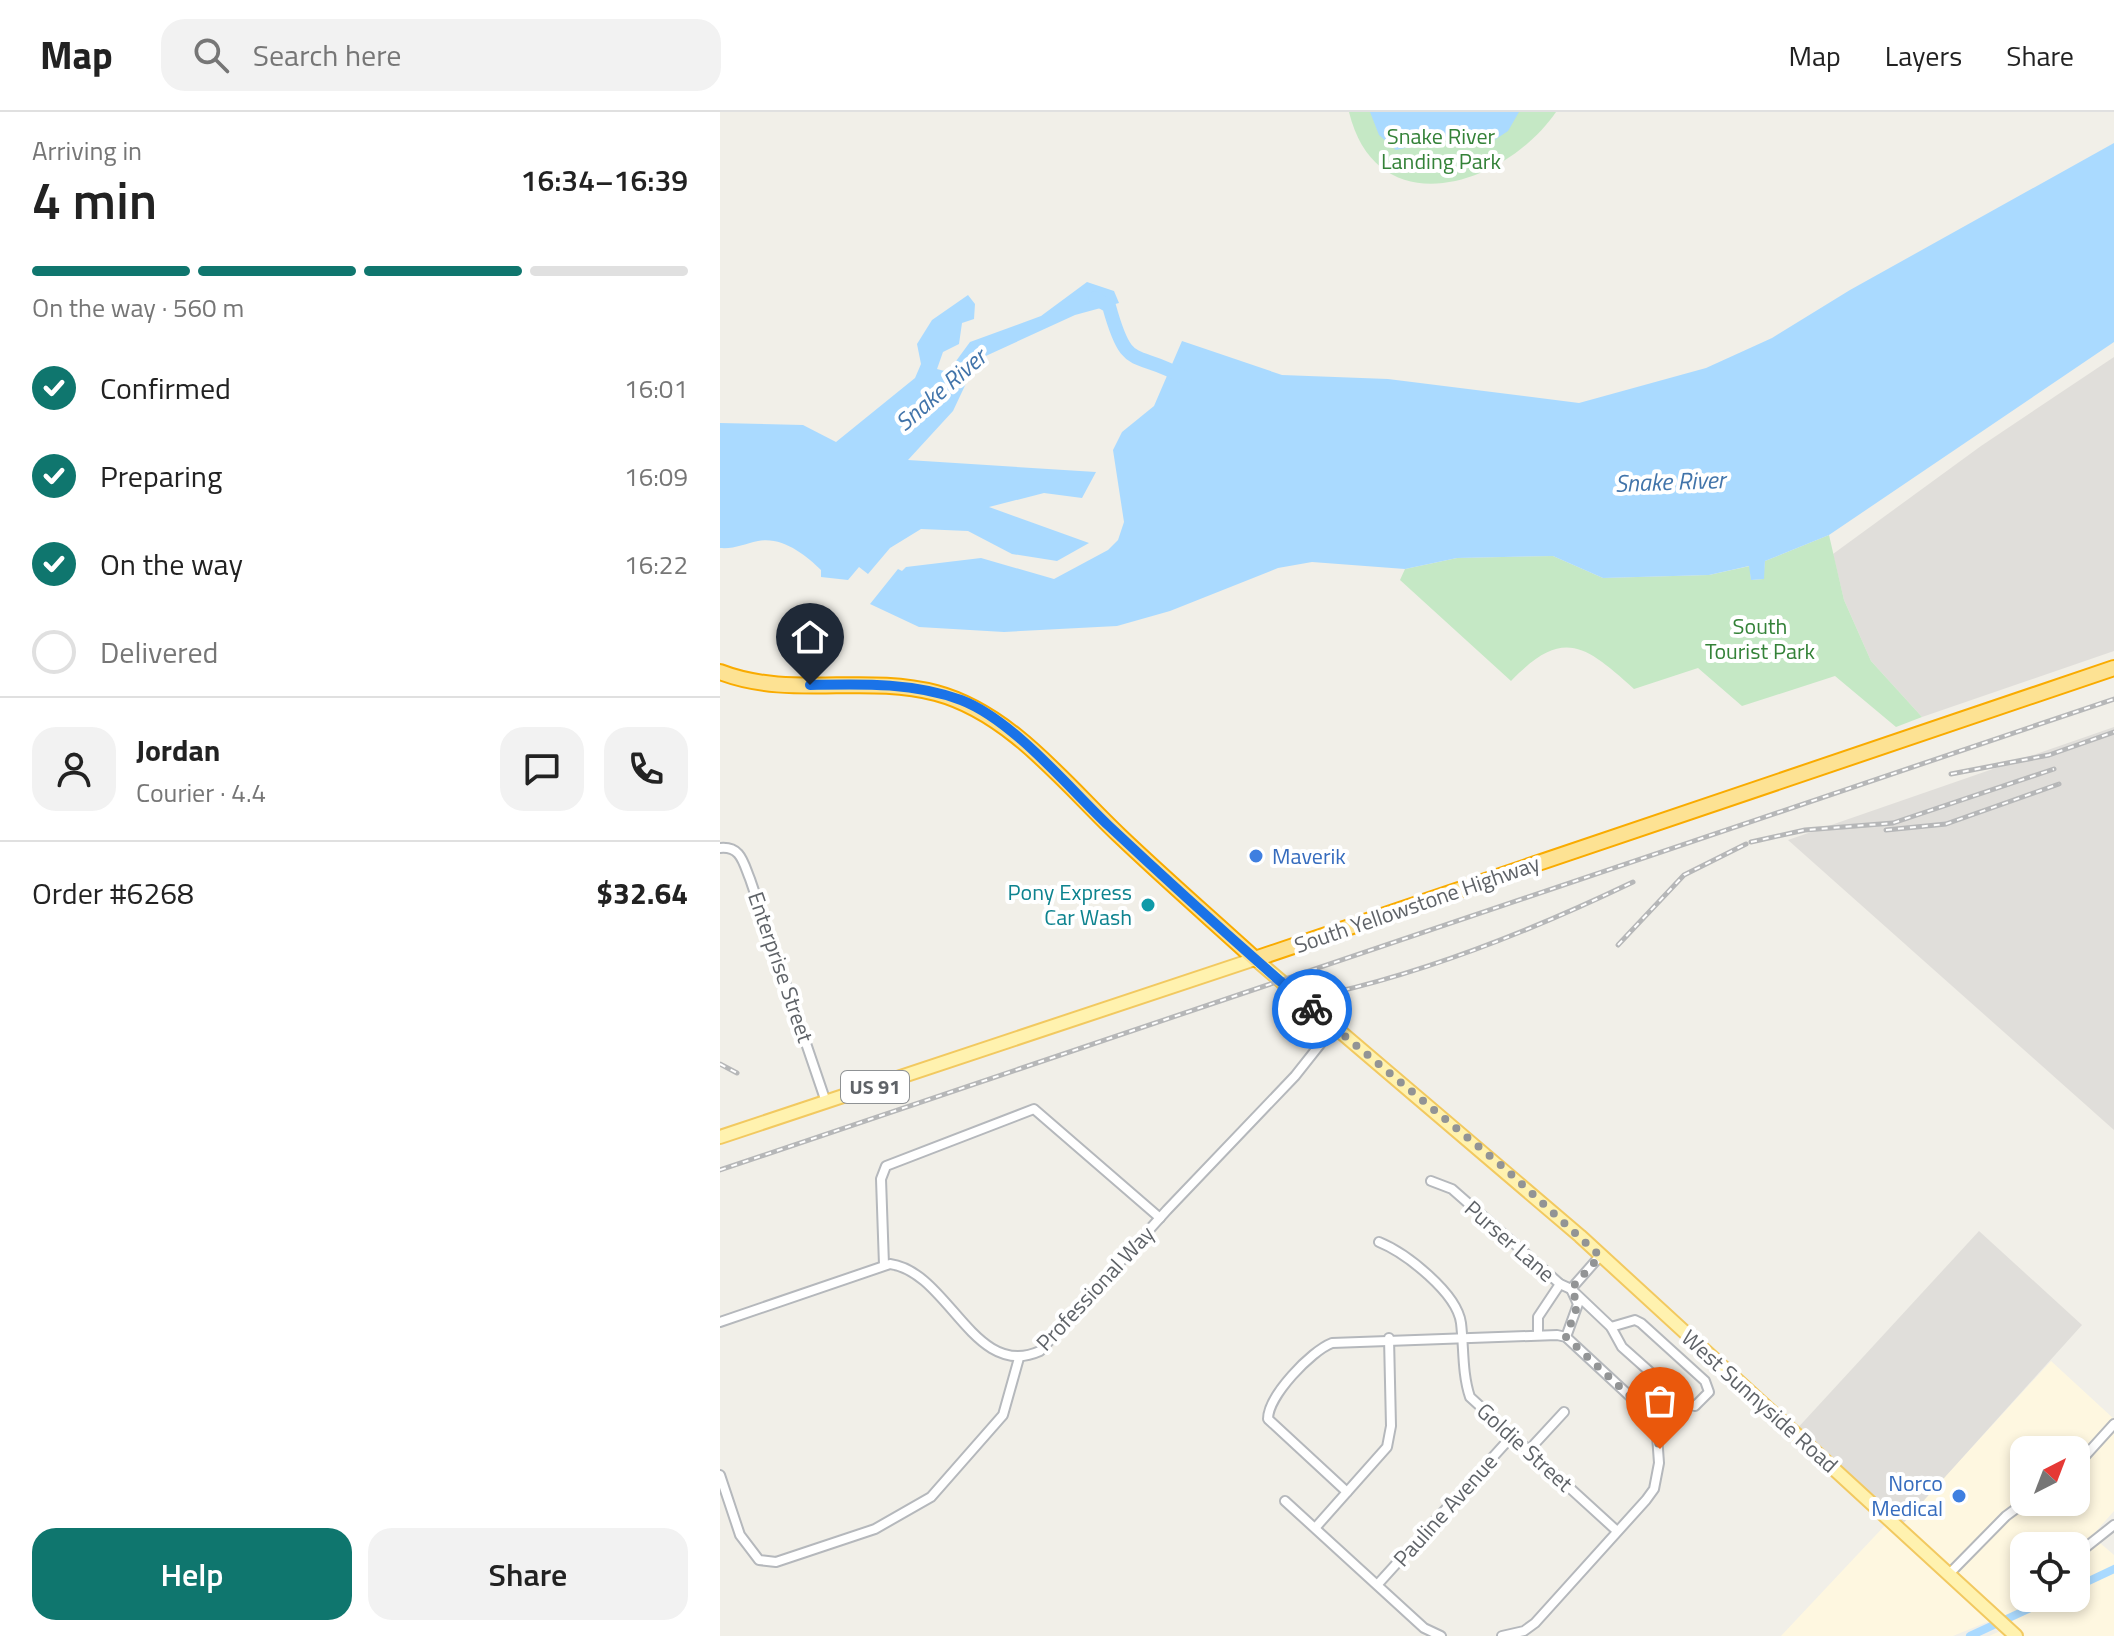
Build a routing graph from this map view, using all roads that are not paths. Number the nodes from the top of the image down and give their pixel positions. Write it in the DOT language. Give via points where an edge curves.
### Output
graph roads {
  1 [pos="2114,668"];
  2 [pos="720,672"];
  3 [pos="720,848"];
  4 [pos="1255,959"];
  5 [pos="1333,1028"];
  6 [pos="826,1102"];
  7 [pos="720,1137"];
  8 [pos="1431,1181"];
  9 [pos="1160,1218"];
  10 [pos="1379,1242"];
  11 [pos="1600,1256"];
  12 [pos="884,1265"];
  13 [pos="1560,1284"];
  14 [pos="1571,1289"];
  15 [pos="720,1322"];
  16 [pos="1611,1327"];
  17 [pos="1538,1333"];
  18 [pos="1462,1337"];
  19 [pos="1566,1337"];
  20 [pos="1389,1338"];
  21 [pos="1019,1358"];
  22 [pos="1686,1404"];
  23 [pos="1564,1412"];
  24 [pos="2114,1424"];
  25 [pos="1654,1425"];
  26 [pos="1512,1436"];
  27 [pos="1528,1451"];
  28 [pos="2090,1451"];
  29 [pos="720,1475"];
  30 [pos="1347,1492"];
  31 [pos="1285,1501"];
  32 [pos="2010,1513"];
  33 [pos="2114,1525"];
  34 [pos="1316,1527"];
  35 [pos="1617,1531"];
  36 [pos="2090,1544"];
  37 [pos="1949,1574"];
  38 [pos="1378,1584"];
  39 [pos="2007,1627"];
  40 [pos="1441,1636"];
  41 [pos="1502,1636"];
  1 -- 4 [label="highway, South Yellowstone Highway"];
  2 -- 4 [label="highway, West Sunnyside Road" via="782,686 900,686 977,709 1031,751"];
  3 -- 6 [label="street, Enterprise Street" via="739,852"];
  4 -- 5 [label="main road, West Sunnyside Road"];
  4 -- 6 [label="main road, South Yellowstone Highway / US 91"];
  5 -- 9 [label="street, Professional Way" via="1295,1076"];
  5 -- 11 [label="main road, West Sunnyside Road" via="1502,1166"];
  6 -- 7 [label="main road, South Yellowstone Highway / US 91"];
  8 -- 13 [label="street, Purser Lane" via="1452,1189"];
  9 -- 12 [label="street" via="1034,1109 886,1166 881,1179"];
  9 -- 21 [label="street, Professional Way" via="1051,1341"];
  10 -- 18 [label="street, Goldie Street" via="1399,1250 1447,1295 1461,1319"];
  11 -- 14 [label="street"];
  11 -- 37 [label="main road, West Sunnyside Road"];
  12 -- 15 [label="street"];
  12 -- 21 [label="street, Professional Way" via="898,1265 915,1275 989,1347"];
  13 -- 14 [label="street, Purser Lane"];
  13 -- 17 [label="street" via="1538,1317"];
  14 -- 16 [label="street, Purser Lane"];
  14 -- 19 [label="street" via="1578,1304"];
  16 -- 22 [label="street, Purser Lane" via="1622,1347"];
  16 -- 22 [label="street" via="1641,1323 1705,1381 1705,1399 1695,1406"];
  17 -- 18 [label="street"];
  17 -- 19 [label="street"];
  18 -- 20 [label="street"];
  18 -- 26 [label="street, Goldie Street" via="1470,1397"];
  19 -- 25 [label="street" via="1642,1406"];
  20 -- 30 [label="street" via="1387,1447"];
  20 -- 30 [label="street" via="1323,1346 1268,1408 1274,1427"];
  21 -- 29 [label="street" via="1003,1415 931,1497 875,1529 776,1562 759,1560 740,1535"];
  22 -- 25 [label="street"];
  23 -- 27 [label="street"];
  24 -- 28 [label="street"];
  25 -- 35 [label="street" via="1660,1449 1658,1477 1646,1500"];
  26 -- 27 [label="street, Goldie Street"];
  26 -- 38 [label="street, Pauline Avenue"];
  27 -- 35 [label="street, Goldie Street"];
  30 -- 34 [label="street"];
  31 -- 34 [label="street"];
  32 -- 37 [label="street"];
  33 -- 36 [label="street"];
  34 -- 38 [label="street"];
  35 -- 41 [label="street" via="1535,1623"];
  37 -- 39 [label="main road, West Sunnyside Road"];
  38 -- 40 [label="street" via="1424,1628"];
}
